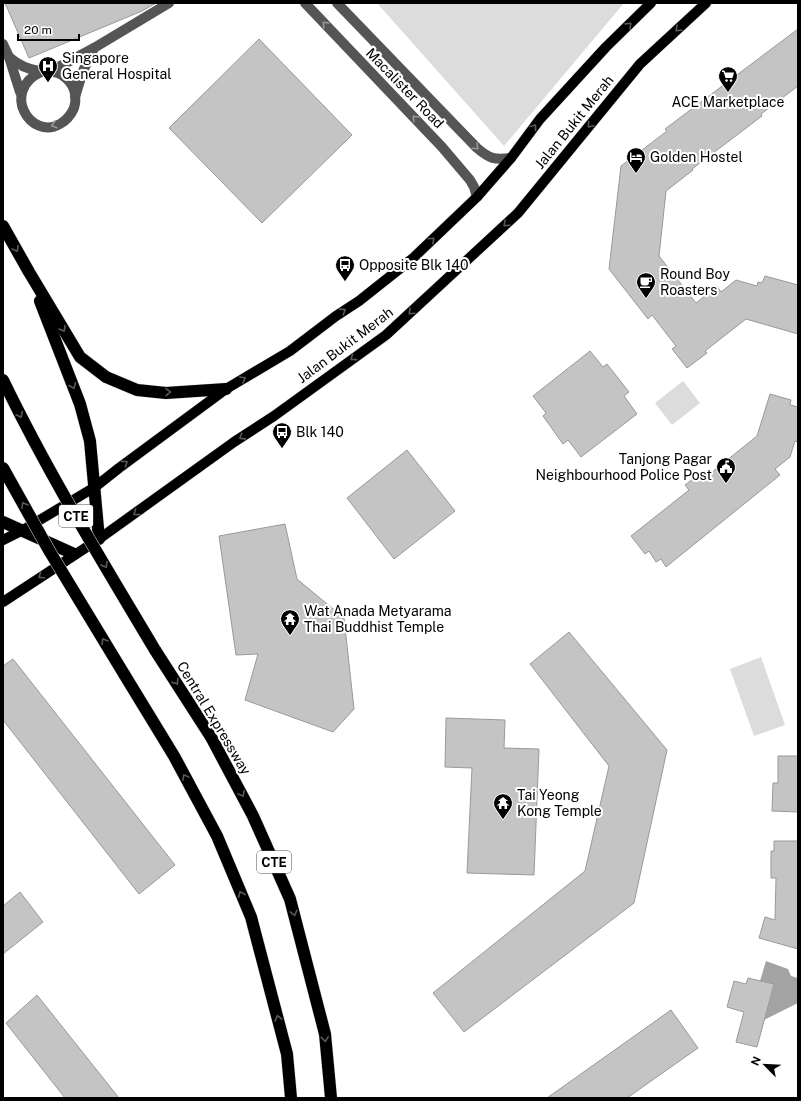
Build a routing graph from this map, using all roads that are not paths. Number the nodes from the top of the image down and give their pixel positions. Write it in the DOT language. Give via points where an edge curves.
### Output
graph roads {
  1 [pos="169,3"];
  2 [pos="305,3"];
  3 [pos="337,3"];
  4 [pos="651,3"];
  5 [pos="706,3"];
  6 [pos="3,44"];
  7 [pos="94,48"];
  8 [pos="9,57"];
  9 [pos="46,71"];
  10 [pos="20,92"];
  11 [pos="75,97"];
  12 [pos="511,158"];
  13 [pos="477,197"];
  14 [pos="3,226"];
  15 [pos="29,272"];
  16 [pos="3,380"];
  17 [pos="226,389"];
  18 [pos="3,468"];
  19 [pos="95,487"];
  20 [pos="3,522"];
  21 [pos="23,530"];
  22 [pos="99,539"];
  23 [pos="3,540"];
  24 [pos="74,554"];
  25 [pos="3,602"];
  26 [pos="291,1098"];
  27 [pos="331,1098"];
  1 -- 7 [label="street"];
  13 -- 2 [label="street, Macalister Road, one-way" via="470,180 442,147"];
  3 -- 12 [label="street, Macalister Road, one-way" via="477,148 492,159"];
  12 -- 4 [label="main road, Jalan Bukit Merah, one-way" via="540,119 606,47"];
  5 -- 22 [label="main road, Jalan Bukit Merah, one-way" via="640,64 518,213 386,335"];
  6 -- 8 [label="street"];
  7 -- 9 [label="street"];
  7 -- 11 [label="street"];
  8 -- 9 [label="street" via="24,68"];
  8 -- 10 [label="street"];
  9 -- 10 [label="street" via="31,76"];
  9 -- 11 [label="street" via="60,74 68,80"];
  11 -- 10 [label="street, one-way" via="72,112 66,120 48,127 38,126 22,112"];
  12 -- 13 [label="main road, Jalan Bukit Merah"];
  17 -- 13 [label="main road, Jalan Bukit Merah, one-way" via="290,352 359,301 412,259"];
  14 -- 15 [label="highway, one-way"];
  15 -- 17 [label="highway, one-way" via="80,357 106,377 137,390 166,393"];
  15 -- 19 [label="highway, one-way" via="80,404 90,441"];
  16 -- 27 [label="highway, Central Expressway / CTE, one-way, bridge" via="21,418 84,530 155,650 211,737 253,816 290,899 325,1034"];
  19 -- 17 [label="main road, Jalan Bukit Merah, one-way"];
  26 -- 18 [label="highway, CTE, one-way, bridge" via="287,1054 250,918 217,836 174,756 50,552"];
  19 -- 21 [label="main road, Jalan Bukit Merah"];
  19 -- 22 [label="highway"];
  20 -- 21 [label="highway"];
  21 -- 23 [label="main road, Jalan Bukit Merah"];
  21 -- 24 [label="highway"];
  22 -- 24 [label="main road, Jalan Bukit Merah"];
  24 -- 25 [label="main road, Jalan Bukit Merah, one-way"];
}
